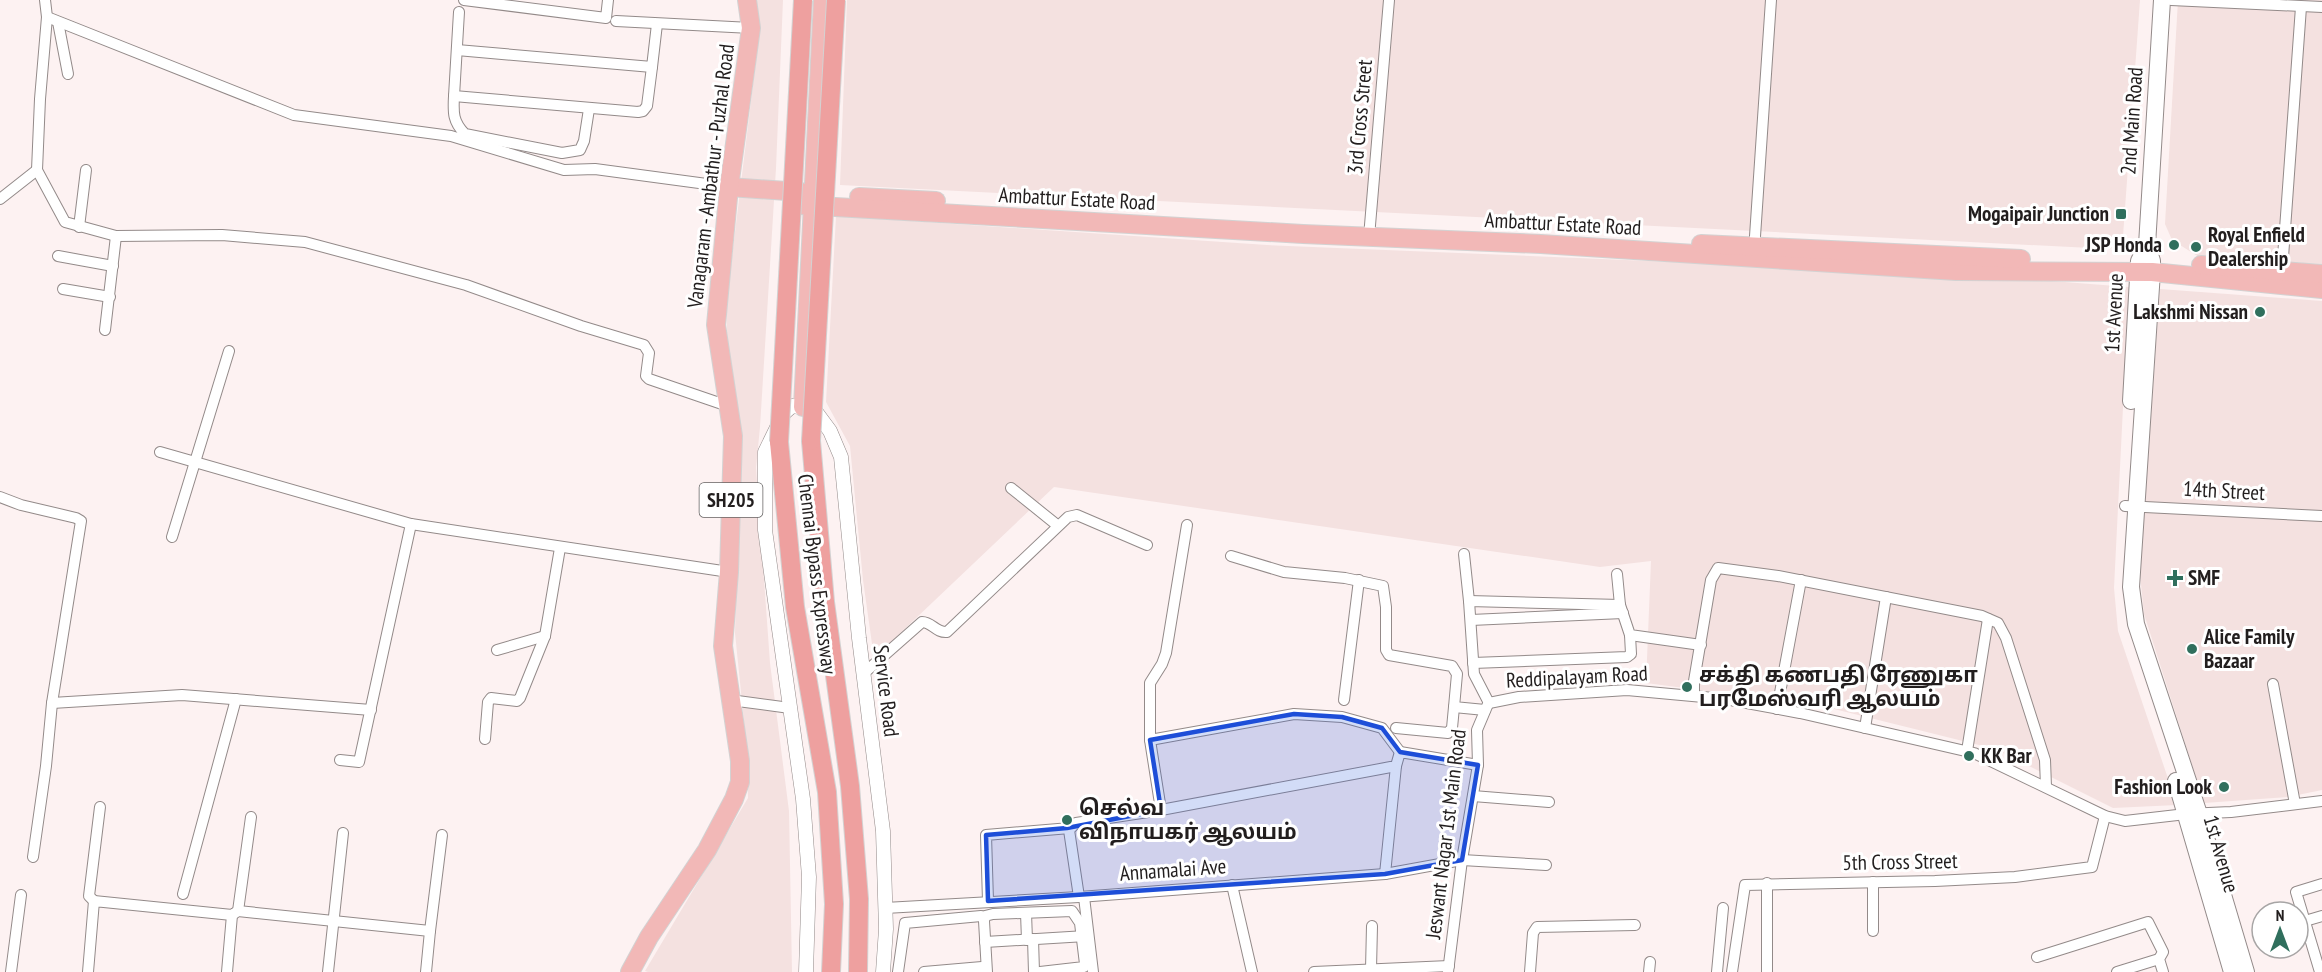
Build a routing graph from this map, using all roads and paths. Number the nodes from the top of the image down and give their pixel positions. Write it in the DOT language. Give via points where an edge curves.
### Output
graph roads {
  1 [pos="45,0"];
  2 [pos="464,0"];
  3 [pos="608,0"];
  4 [pos="747,0"];
  5 [pos="803,0"];
  6 [pos="809,0"];
  7 [pos="823,0"];
  8 [pos="836,0"];
  9 [pos="1389,0"];
  10 [pos="1771,0"];
  11 [pos="2162,0"];
  12 [pos="2172,0"];
  13 [pos="2301,6"];
  14 [pos="2322,8"];
  15 [pos="459,12"];
  16 [pos="47,17"];
  17 [pos="616,21"];
  18 [pos="58,22"];
  19 [pos="657,24"];
  20 [pos="751,28"];
  21 [pos="457,50"];
  22 [pos="652,67"];
  23 [pos="68,74"];
  24 [pos="454,96"];
  25 [pos="589,109"];
  26 [pos="37,170"];
  27 [pos="86,170"];
  28 [pos="729,187"];
  29 [pos="0,199"];
  30 [pos="805,199"];
  31 [pos="79,227"];
  32 [pos="1370,233"];
  33 [pos="116,236"];
  34 [pos="1754,253"];
  35 [pos="58,256"];
  36 [pos="2146,262"];
  37 [pos="113,266"];
  38 [pos="2282,271"];
  39 [pos="2322,274"];
  40 [pos="63,289"];
  41 [pos="2322,289"];
  42 [pos="110,297"];
  43 [pos="105,330"];
  44 [pos="229,351"];
  45 [pos="728,406"];
  46 [pos="797,407"];
  47 [pos="160,452"];
  48 [pos="195,463"];
  49 [pos="1011,488"];
  50 [pos="0,497"];
  51 [pos="2130,506"];
  52 [pos="2322,516"];
  53 [pos="411,524"];
  54 [pos="1057,525"];
  55 [pos="1187,525"];
  56 [pos="172,537"];
  57 [pos="1147,545"];
  58 [pos="560,548"];
  59 [pos="1464,554"];
  60 [pos="1231,556"];
  61 [pos="729,572"];
  62 [pos="1617,574"];
  63 [pos="1359,580"];
  64 [pos="1801,580"];
  65 [pos="1886,597"];
  66 [pos="1469,601"];
  67 [pos="1621,609"];
  68 [pos="1988,619"];
  69 [pos="1471,620"];
  70 [pos="1630,635"];
  71 [pos="545,636"];
  72 [pos="1701,645"];
  73 [pos="497,650"];
  74 [pos="1473,663"];
  75 [pos="863,674"];
  76 [pos="2273,684"];
  77 [pos="1694,696"];
  78 [pos="236,699"];
  79 [pos="730,700"];
  80 [pos="1344,700"];
  81 [pos="52,703"];
  82 [pos="1487,706"];
  83 [pos="1454,707"];
  84 [pos="790,708"];
  85 [pos="1777,709"];
  86 [pos="371,710"];
  87 [pos="1396,728"];
  88 [pos="1864,728"];
  89 [pos="485,738"];
  90 [pos="1150,740"];
  91 [pos="1967,751"];
  92 [pos="1400,752"];
  93 [pos="340,760"];
  94 [pos="1478,765"];
  95 [pos="1396,766"];
  96 [pos="2046,787"];
  97 [pos="1473,796"];
  98 [pos="2322,801"];
  99 [pos="1548,802"];
  100 [pos="2295,804"];
  101 [pos="100,807"];
  102 [pos="1161,810"];
  103 [pos="2192,814"];
  104 [pos="2105,816"];
  105 [pos="251,817"];
  106 [pos="1070,828"];
  107 [pos="343,833"];
  108 [pos="442,835"];
  109 [pos="33,857"];
  110 [pos="1462,860"];
  111 [pos="1546,865"];
  112 [pos="1385,874"];
  113 [pos="1873,882"];
  114 [pos="1767,883"];
  115 [pos="2322,884"];
  116 [pos="1232,885"];
  117 [pos="183,894"];
  118 [pos="21,895"];
  119 [pos="1081,897"];
  120 [pos="2298,900"];
  121 [pos="94,901"];
  122 [pos="984,902"];
  123 [pos="907,906"];
  124 [pos="885,908"];
  125 [pos="1723,908"];
  126 [pos="235,913"];
  127 [pos="1026,913"];
  128 [pos="981,916"];
  129 [pos="333,922"];
  130 [pos="905,923"];
  131 [pos="1635,925"];
  132 [pos="1372,926"];
  133 [pos="1873,931"];
  134 [pos="430,932"];
  135 [pos="2310,935"];
  136 [pos="1085,936"];
  137 [pos="1030,940"];
  138 [pos="985,942"];
  139 [pos="2317,955"];
  140 [pos="2037,957"];
  141 [pos="2159,959"];
  142 [pos="1371,969"];
  143 [pos="1449,969"];
  144 [pos="984,970"];
  145 [pos="1248,971"];
  146 [pos="11,972"];
  147 [pos="88,972"];
  148 [pos="227,972"];
  149 [pos="328,972"];
  150 [pos="426,972"];
  151 [pos="630,972"];
  152 [pos="806,972"];
  153 [pos="831,972"];
  154 [pos="858,972"];
  155 [pos="883,972"];
  156 [pos="898,972"];
  157 [pos="924,972"];
  158 [pos="1034,972"];
  159 [pos="1040,972"];
  160 [pos="1092,972"];
  161 [pos="1314,972"];
  162 [pos="1530,972"];
  163 [pos="1717,972"];
  164 [pos="1732,972"];
  165 [pos="1767,972"];
  166 [pos="2117,972"];
  167 [pos="2163,972"];
  168 [pos="2232,972"];
  169 [pos="2246,972"];
  170 [pos="2320,972"];
  1 -- 16 [label="street"];
  2 -- 3 [label="street" via="606,18"];
  4 -- 20 [label="main road, Vanagaram - Ambathur - Puzhal Road / SH205"];
  5 -- 153 [label="highway, Chennai Bypass Expressway, bridge" via="779,442 795,607 826,792 834,904"];
  6 -- 30 [label="main road"];
  7 -- 30 [label="main road"];
  8 -- 154 [label="highway, Chennai Bypass Expressway, bridge" via="811,441 825,602 850,786 859,899"];
  9 -- 32 [label="street, 3rd Cross Street"];
  10 -- 34 [label="street"];
  11 -- 36 [label="main road, 2nd Main Road"];
  12 -- 13 [label="street"];
  13 -- 14 [label="street"];
  13 -- 38 [label="street"];
  15 -- 21 [label="street"];
  16 -- 18 [label="street"];
  16 -- 26 [label="street"];
  17 -- 19 [label="street"];
  18 -- 23 [label="street"];
  18 -- 28 [label="street" via="294,115 451,136 564,170 594,169"];
  19 -- 20 [label="street"];
  19 -- 22 [label="street"];
  20 -- 28 [label="main road, Vanagaram - Ambathur - Puzhal Road / SH205"];
  21 -- 22 [label="street"];
  21 -- 24 [label="street"];
  22 -- 25 [label="street" via="644,111"];
  24 -- 25 [label="street"];
  24 -- 25 [label="street" via="456,124 465,134 562,153 579,150"];
  26 -- 29 [label="street"];
  26 -- 31 [label="street" via="65,222"];
  27 -- 31 [label="street"];
  28 -- 30 [label="main road, Ambattur Estate Road"];
  28 -- 45 [label="main road, Vanagaram - Ambathur - Puzhal Road / SH205" via="717,325"];
  30 -- 32 [label="main road, Ambattur Estate Road"];
  30 -- 46 [label="main road"];
  31 -- 33 [label="street"];
  32 -- 34 [label="main road, Ambattur Estate Road"];
  33 -- 37 [label="street"];
  33 -- 45 [label="street" via="222,235 305,242 387,262 644,345 649,352 646,376 650,380"];
  34 -- 36 [label="main road, Ambattur Estate Road"];
  35 -- 37 [label="street"];
  36 -- 38 [label="main road, Ambattur Estate Road"];
  36 -- 41 [label="main road, Ambattur Estate Road"];
  36 -- 51 [label="main road, 1st Avenue"];
  37 -- 42 [label="street"];
  38 -- 39 [label="main road, Ambattur Estate Road"];
  40 -- 42 [label="street"];
  42 -- 43 [label="street"];
  44 -- 48 [label="street"];
  45 -- 61 [label="main road, Vanagaram - Ambathur - Puzhal Road / SH205" via="733,436"];
  46 -- 75 [label="street, Service Road" via="813,408 830,431 841,457"];
  46 -- 84 [label="street" via="784,413 765,452 765,530"];
  47 -- 48 [label="street"];
  48 -- 53 [label="street"];
  48 -- 56 [label="street"];
  49 -- 54 [label="street"];
  50 -- 81 [label="street" via="81,521"];
  51 -- 52 [label="street, 14th Street"];
  51 -- 103 [label="main road, 1st Avenue" via="2120,585 2123,616"];
  53 -- 58 [label="street"];
  53 -- 86 [label="street"];
  54 -- 57 [label="street" via="1077,515"];
  54 -- 75 [label="street" via="947,632 922,622"];
  55 -- 90 [label="street" via="1166,653 1150,683"];
  58 -- 61 [label="street"];
  58 -- 71 [label="street"];
  59 -- 66 [label="street"];
  60 -- 63 [label="street" via="1284,572"];
  61 -- 79 [label="main road, Vanagaram - Ambathur - Puzhal Road / SH205" via="723,646"];
  62 -- 67 [label="street"];
  63 -- 80 [label="street"];
  63 -- 83 [label="street" via="1379,584 1385,590 1389,655 1455,668"];
  64 -- 65 [label="street"];
  64 -- 72 [label="street" via="1718,568 1711,580"];
  64 -- 85 [label="street"];
  65 -- 68 [label="street"];
  65 -- 88 [label="street"];
  66 -- 67 [label="street"];
  66 -- 69 [label="street"];
  67 -- 69 [label="street"];
  67 -- 70 [label="street"];
  68 -- 91 [label="street"];
  68 -- 96 [label="street" via="1998,623 2006,638 2045,760"];
  69 -- 74 [label="street"];
  70 -- 72 [label="street"];
  70 -- 74 [label="street" via="1631,654 1627,657"];
  71 -- 73 [label="street"];
  71 -- 89 [label="street" via="520,698 491,698 488,702"];
  72 -- 77 [label="street"];
  74 -- 82 [label="street"];
  75 -- 124 [label="street, Service Road" via="882,831"];
  76 -- 100 [label="street"];
  77 -- 82 [label="street, Reddipalayam Road" via="1627,690 1519,697"];
  77 -- 85 [label="street, Reddipalayam Road"];
  78 -- 81 [label="street" via="182,695"];
  78 -- 86 [label="street"];
  78 -- 117 [label="street"];
  79 -- 84 [label="street"];
  79 -- 151 [label="main road, Vanagaram - Ambathur - Puzhal Road / SH205" via="740,767 734,799"];
  81 -- 109 [label="street"];
  82 -- 83 [label="street, Reddipalayam Road"];
  82 -- 94 [label="street, Jeswant Nagar 1st Main Road" via="1477,729"];
  83 -- 87 [label="street" via="1448,733"];
  84 -- 152 [label="street" via="809,877"];
  85 -- 88 [label="street, Reddipalayam Road"];
  86 -- 93 [label="street" via="359,762"];
  88 -- 91 [label="street, Reddipalayam Road"];
  90 -- 92 [label="street" via="1294,714 1314,714 1382,728"];
  90 -- 102 [label="street"];
  91 -- 96 [label="street, Reddipalayam Road"];
  92 -- 94 [label="street"];
  92 -- 95 [label="street"];
  94 -- 97 [label="street, Jeswant Nagar 1st Main Road"];
  95 -- 102 [label="street"];
  95 -- 112 [label="street"];
  96 -- 104 [label="street, Reddipalayam Road"];
  97 -- 99 [label="street"];
  97 -- 110 [label="street, Jeswant Nagar 1st Main Road"];
  98 -- 100 [label="street, Reddipalayam Road"];
  100 -- 103 [label="street, Reddipalayam Road"];
  101 -- 121 [label="street" via="89,896"];
  102 -- 106 [label="street" via="1076,823"];
  103 -- 104 [label="street, Reddipalayam Road" via="2125,820"];
  103 -- 168 [label="main road, 1st Avenue"];
  103 -- 169 [label="main road, 1st Avenue"];
  104 -- 113 [label="street, 5th Cross Street" via="2092,867 2015,877"];
  105 -- 126 [label="street"];
  106 -- 119 [label="street"];
  106 -- 122 [label="street" via="986,835"];
  107 -- 129 [label="street"];
  108 -- 134 [label="street"];
  110 -- 111 [label="street, Annamalai Ave"];
  110 -- 112 [label="street, Annamalai Ave"];
  110 -- 143 [label="street, Jeswant Nagar 1st Main Road"];
  112 -- 116 [label="street, Annamalai Ave"];
  113 -- 114 [label="street, 5th Cross Street"];
  113 -- 133 [label="street"];
  114 -- 164 [label="street, 5th Cross Street" via="1750,884 1743,889"];
  114 -- 165 [label="street"];
  115 -- 120 [label="street" via="2296,892"];
  116 -- 119 [label="street, Annamalai Ave"];
  116 -- 145 [label="street"];
  118 -- 146 [label="street"];
  119 -- 122 [label="street, Annamalai Ave"];
  119 -- 136 [label="street"];
  121 -- 126 [label="street"];
  121 -- 147 [label="street"];
  122 -- 123 [label="street, Annamalai Ave"];
  122 -- 128 [label="street"];
  123 -- 124 [label="street, Annamalai Ave"];
  123 -- 130 [label="street"];
  124 -- 155 [label="street, Service Road"];
  125 -- 163 [label="street"];
  126 -- 129 [label="street"];
  126 -- 148 [label="street"];
  127 -- 136 [label="street" via="1072,911"];
  127 -- 137 [label="street"];
  127 -- 138 [label="street" via="985,916"];
  128 -- 130 [label="street"];
  128 -- 144 [label="street"];
  129 -- 134 [label="street"];
  129 -- 149 [label="street"];
  130 -- 156 [label="street"];
  131 -- 162 [label="street" via="1537,927 1533,933"];
  132 -- 142 [label="street"];
  134 -- 150 [label="street"];
  135 -- 139 [label="street"];
  136 -- 137 [label="street"];
  136 -- 159 [label="street" via="1084,967"];
  136 -- 160 [label="street"];
  137 -- 138 [label="street"];
  137 -- 158 [label="street"];
  138 -- 144 [label="street"];
  139 -- 170 [label="street"];
  140 -- 141 [label="street" via="2148,922 2163,952"];
  141 -- 166 [label="street"];
  141 -- 167 [label="street"];
  142 -- 143 [label="street"];
  142 -- 161 [label="street"];
  144 -- 157 [label="street"];
}
